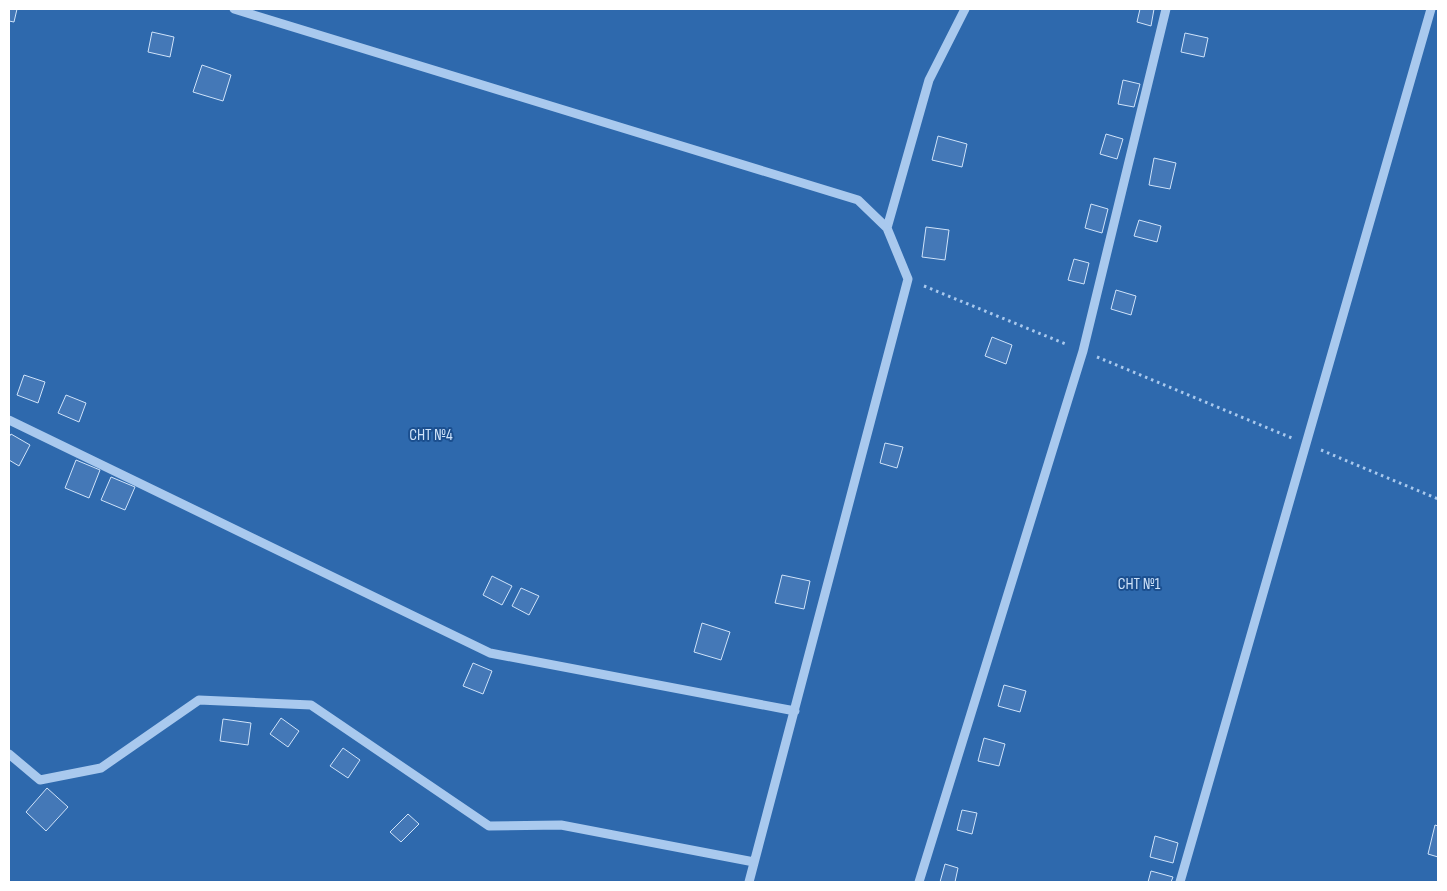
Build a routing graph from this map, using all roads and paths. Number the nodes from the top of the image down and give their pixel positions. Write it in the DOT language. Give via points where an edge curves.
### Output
graph roads {
  1 [pos="234,9"];
  2 [pos="965,9"];
  3 [pos="1166,9"];
  4 [pos="1431,9"];
  5 [pos="888,228"];
  6 [pos="908,279"];
  7 [pos="1083,351"];
  8 [pos="9,420"];
  9 [pos="1306,444"];
  10 [pos="1438,499"];
  11 [pos="795,711"];
  12 [pos="9,754"];
  13 [pos="754,862"];
  14 [pos="749,882"];
  15 [pos="919,882"];
  16 [pos="1180,882"];
  1 -- 5 [label="street" via="858,200"];
  2 -- 5 [label="street" via="929,80"];
  3 -- 7 [label="street"];
  4 -- 9 [label="street"];
  5 -- 6 [label="street"];
  6 -- 7 [label="path"];
  6 -- 11 [label="street"];
  7 -- 9 [label="path"];
  7 -- 15 [label="street"];
  8 -- 11 [label="street" via="490,652"];
  9 -- 10 [label="path"];
  9 -- 16 [label="street"];
  11 -- 13 [label="street"];
  12 -- 13 [label="street" via="40,780 101,768 199,700 311,704 489,826 561,825"];
  13 -- 14 [label="street"];
}
